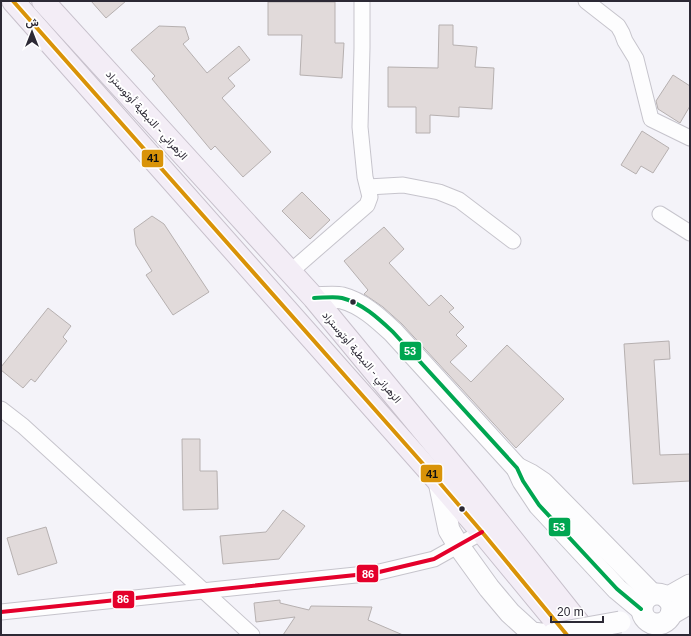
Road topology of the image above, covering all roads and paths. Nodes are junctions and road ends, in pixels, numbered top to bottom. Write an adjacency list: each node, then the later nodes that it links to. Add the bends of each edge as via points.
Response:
1 (13, 1): 13 (highway)
2 (43, 1): 10 (highway, الزهراني - النبطية أوتوستراد)
3 (362, 1): 6 (street, via 360,128)
4 (586, 1): 5 (street, via 618,26 622,33 636,59 651,119)
5 (690, 138)
6 (368, 187): 9 (street, via 403,185 439,192 459,200); 10 (street, via 370,197 367,204)
7 (660, 214): 8 (street)
8 (690, 233)
9 (513, 241)
10 (290, 272): 11 (highway, الزهراني - النبطية أوتوستراد)
11 (314, 298): 20 (main road, via 341,297 378,318 517,468 539,505 617,589); 23 (highway, الزهراني - النبطية أوتوستراد)
12 (1, 409): 17 (street)
13 (439, 482): 14 (highway); 15 (main road, via 449,530)
14 (482, 532): 15 (street); 21 (highway)
15 (458, 545): 17 (street, via 434,559 375,573); 21 (main road, via 489,588 519,622 532,633)
16 (690, 585): 20 (main road)
17 (205, 591): 19 (street); 22 (street)
18 (690, 603): 20 (main road)
19 (1, 612)
20 (659, 613): 21 (main road, bridge)
21 (560, 634)
22 (252, 635)
23 (588, 635)

